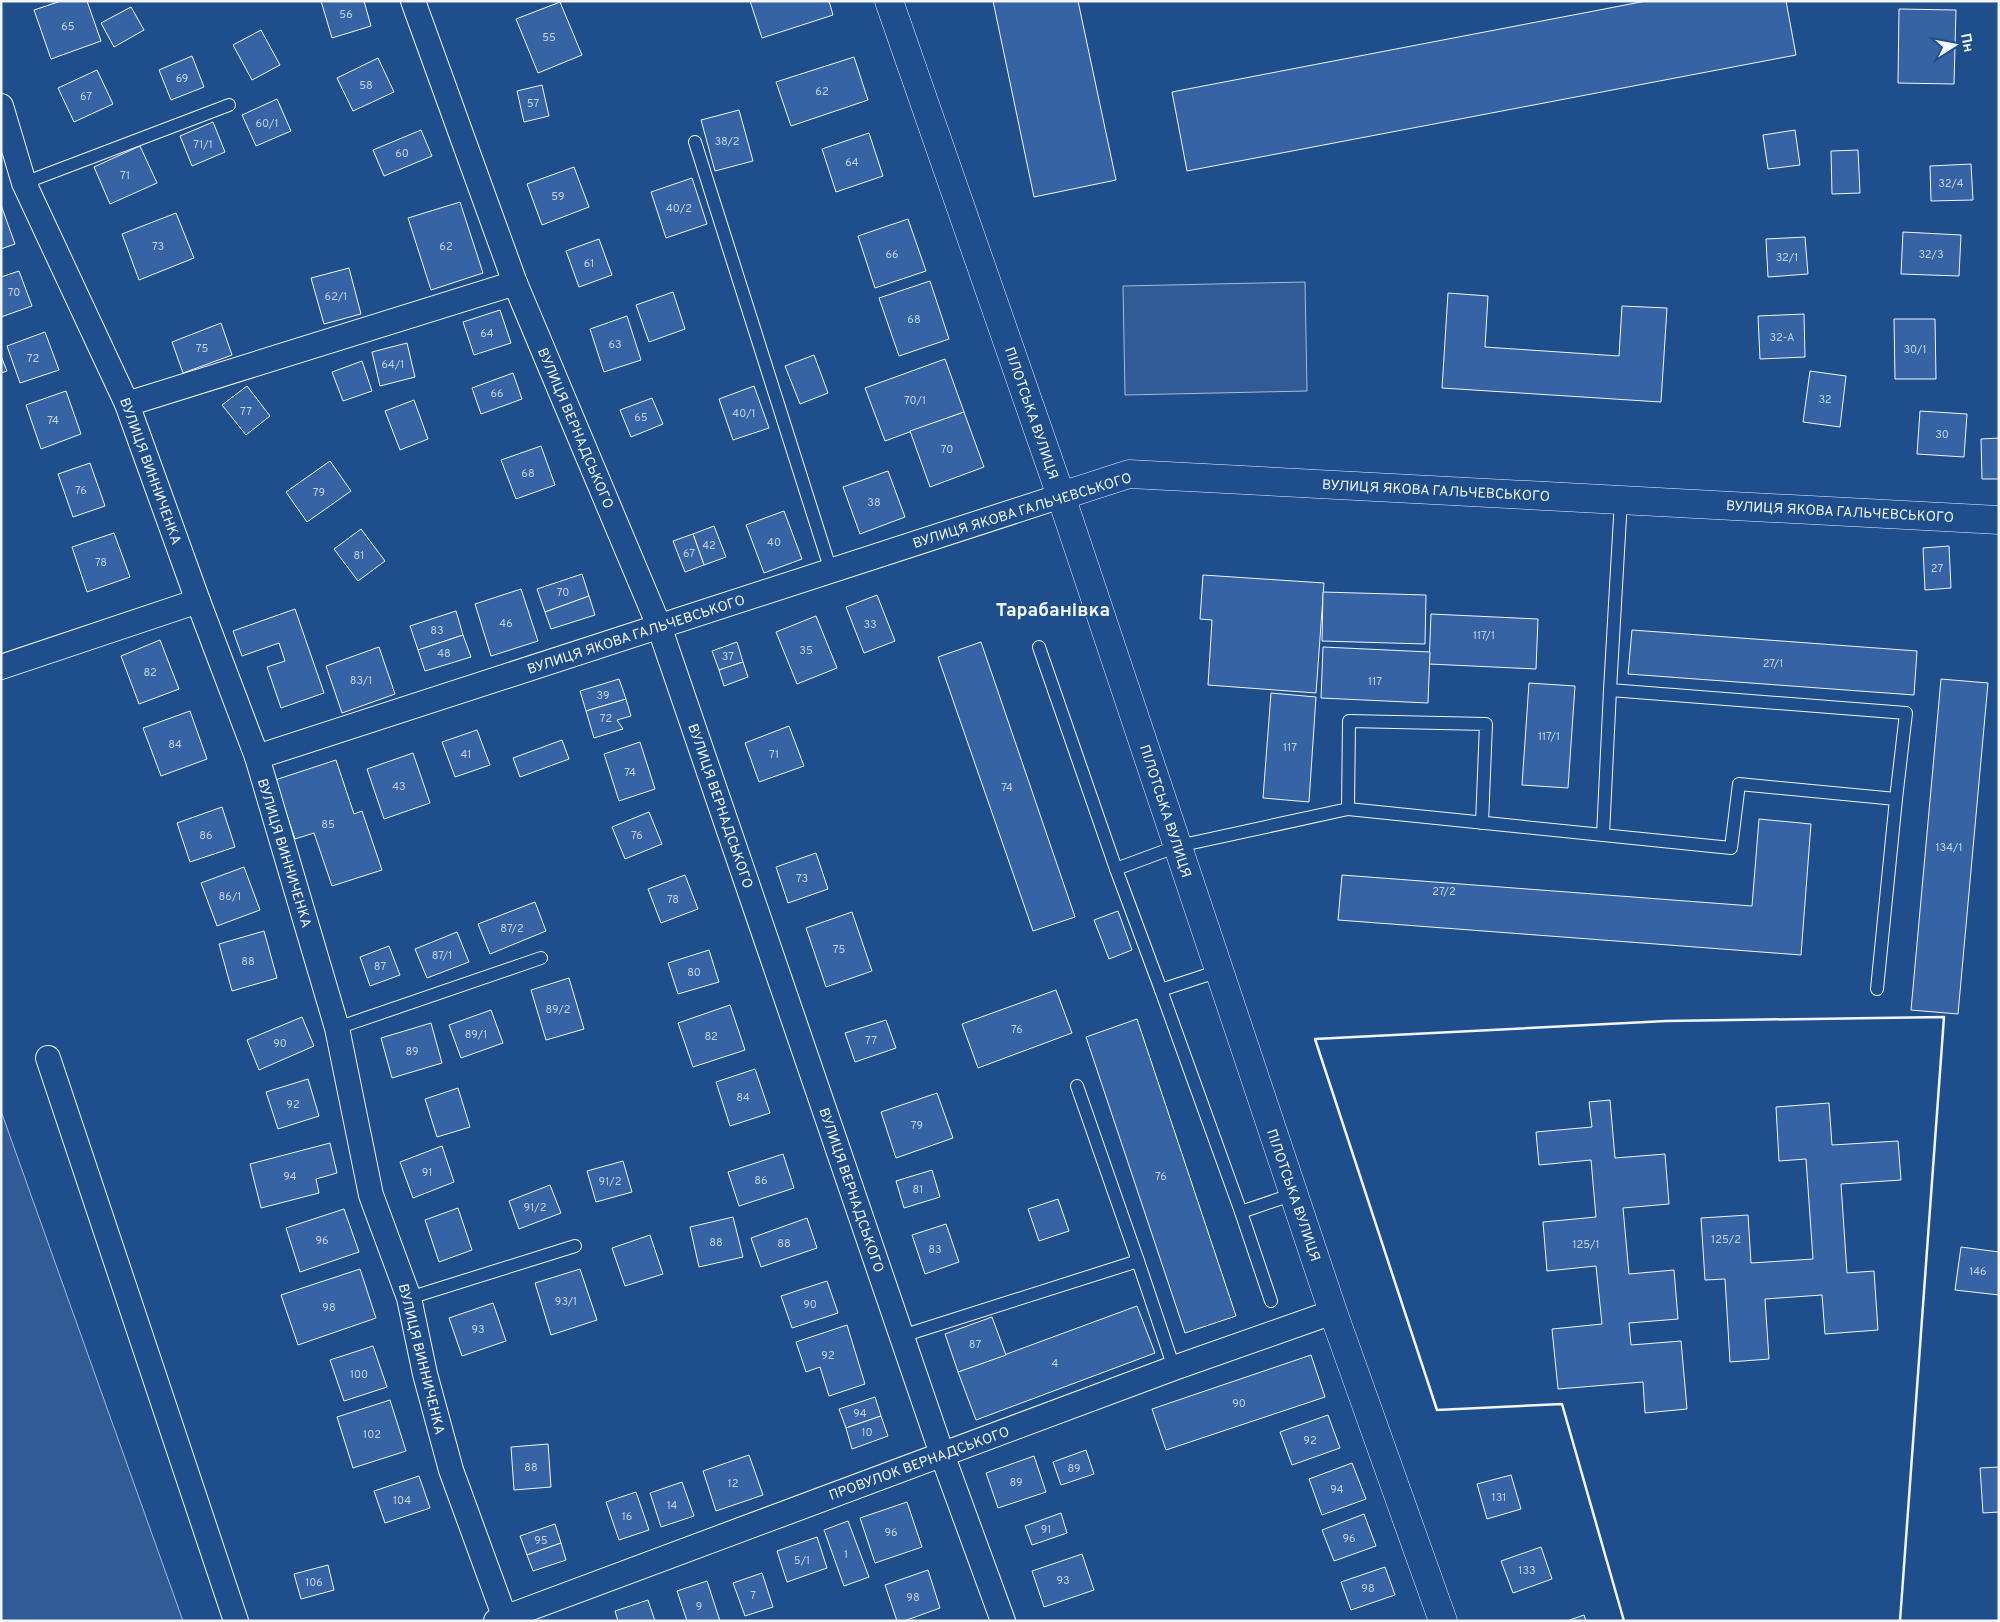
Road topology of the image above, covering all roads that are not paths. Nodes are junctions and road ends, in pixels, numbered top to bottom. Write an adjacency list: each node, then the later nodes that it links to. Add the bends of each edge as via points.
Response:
1 (414, 1): 7 (street, ВУЛИЦЯ ВЕРНАДСЬКОГО)
2 (888, 1): 9 (street, ПІЛОТСЬКА ВУЛИЦЯ)
3 (229, 105): 6 (lane)
4 (1, 108): 6 (street, ВУЛИЦЯ ВИННИЧЕНКА)
5 (695, 142): 12 (lane)
6 (24, 183): 8 (street, ВУЛИЦЯ ВИННИЧЕНКА)
7 (515, 282): 8 (street); 14 (street, ВУЛИЦЯ ВЕРНАДСЬКОГО)
8 (127, 404): 13 (street, ВУЛИЦЯ ВИННИЧЕНКА)
9 (1061, 496): 10 (street, ВУЛИЦЯ ЯКОВА ГАЛЬЧЕВСЬКОГО, via 1129,474); 12 (street, ВУЛИЦЯ ЯКОВА ГАЛЬЧЕВСЬКОГО); 23 (street, ПІЛОТСЬКА ВУЛИЦЯ)
10 (1621, 500): 11 (street, ВУЛИЦЯ ЯКОВА ГАЛЬЧЕВСЬКОГО); 17 (lane)
11 (1999, 520)
12 (831, 571): 14 (street, ВУЛИЦЯ ЯКОВА ГАЛЬЧЕВСЬКОГО)
13 (198, 601): 16 (street); 18 (street, ВУЛИЦЯ ВИННИЧЕНКА)
14 (659, 626): 18 (street, ВУЛИЦЯ ЯКОВА ГАЛЬЧЕВСЬКОГО); 39 (street, ВУЛИЦЯ ВЕРНАДСЬКОГО)
15 (1039, 647): 24 (lane)
16 (1, 667)
17 (1610, 690): 19 (lane, via 1906,713); 22 (lane)
18 (257, 757): 29 (street, ВУЛИЦЯ ВИННИЧЕНКА)
19 (1896, 799): 22 (lane, via 1739,784 1731,848); 28 (lane)
20 (1348, 809): 21 (lane); 21 (lane, via 1349,721 1486,724); 23 (lane)
21 (1482, 823): 22 (lane)
22 (1603, 835)
23 (1178, 846): 24 (lane); 26 (street, ПІЛОТСЬКА ВУЛИЦЯ)
24 (1116, 869): 27 (lane)
25 (541, 958): 29 (lane)
26 (1219, 971): 27 (lane); 32 (street, ПІЛОТСЬКА ВУЛИЦЯ)
27 (1161, 990): 33 (lane)
28 (1877, 990)
29 (337, 1028): 36 (street, ВУЛИЦЯ ВИННИЧЕНКА, via 371,1195)
30 (48, 1058): 43 (street)
31 (1077, 1086): 35 (lane)
32 (1294, 1194): 33 (lane); 38 (street, ПІЛОТСЬКА ВУЛИЦЯ)
33 (1241, 1212): 37 (lane)
34 (575, 1246): 36 (lane)
35 (1138, 1261): 39 (lane); 40 (lane)
36 (409, 1298): 42 (street, ВУЛИЦЯ ВИННИЧЕНКА, via 451,1470)
37 (1271, 1301)
38 (1333, 1312): 40 (street, ПРОВУЛОК ВЕРНАДСЬКОГО); 45 (street, ПІЛОТСЬКА ВУЛИЦЯ)
39 (902, 1336): 41 (street, ВУЛИЦЯ ВЕРНАДСЬКОГО)
40 (1174, 1368): 41 (street, ПРОВУЛОК ВЕРНАДСЬКОГО)
41 (942, 1454): 42 (street, ПРОВУЛОК ВЕРНАДСЬКОГО); 44 (street, ВУЛИЦЯ ВЕРНАДСЬКОГО)
42 (502, 1620)
43 (236, 1621)
44 (1003, 1621)
45 (1443, 1621)

